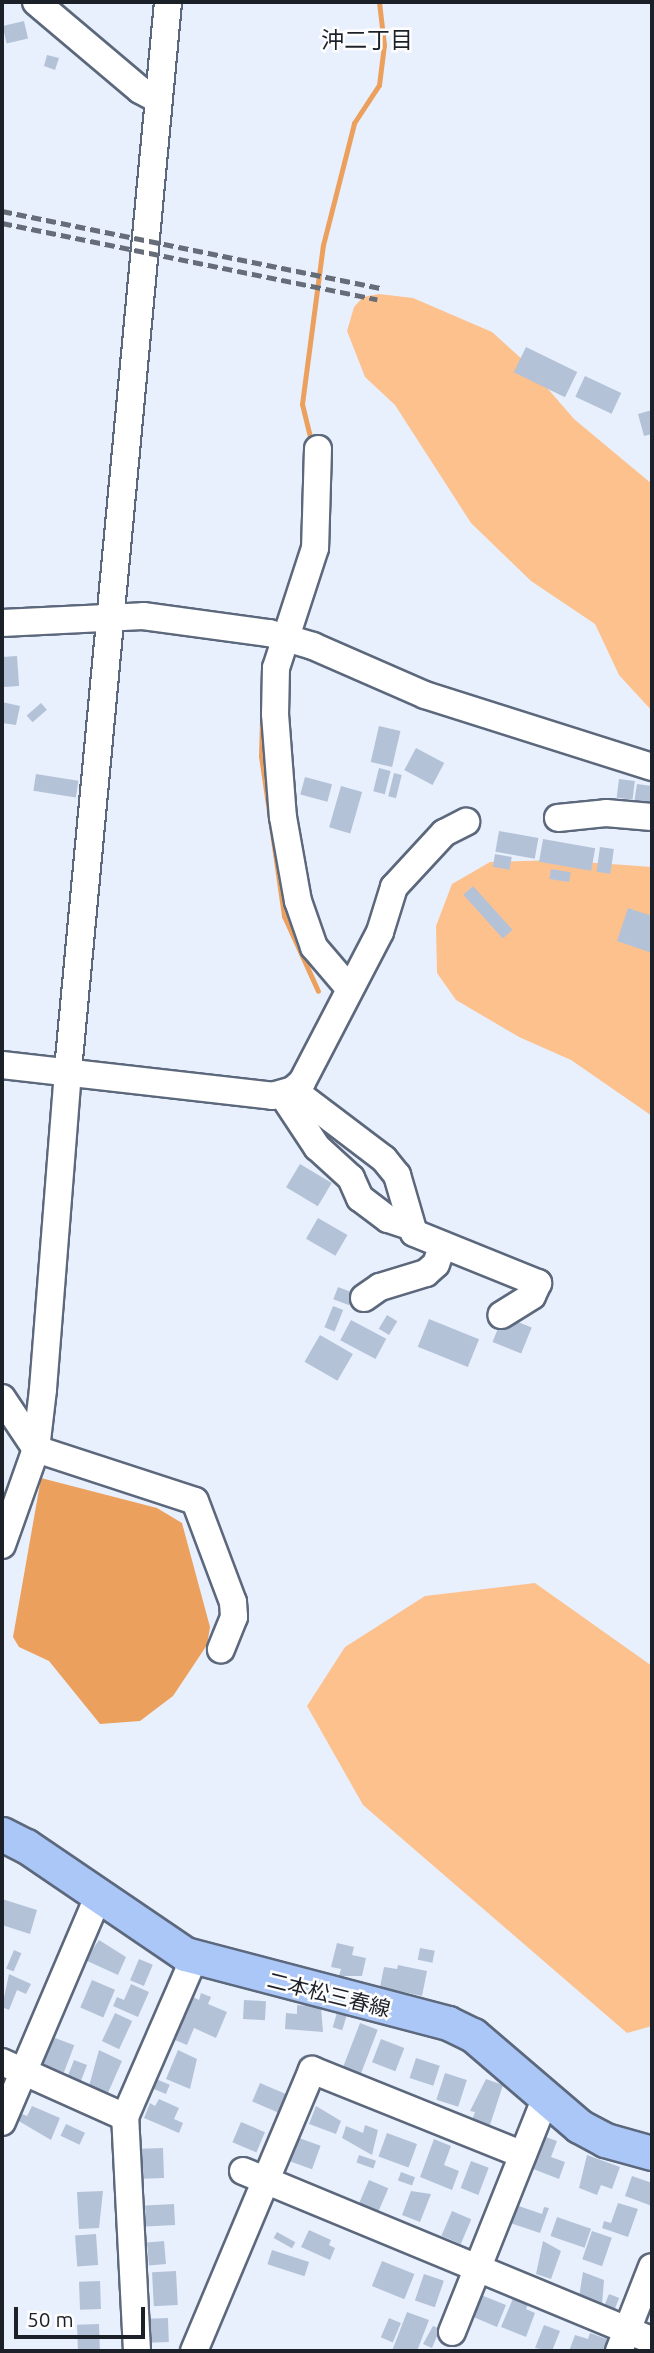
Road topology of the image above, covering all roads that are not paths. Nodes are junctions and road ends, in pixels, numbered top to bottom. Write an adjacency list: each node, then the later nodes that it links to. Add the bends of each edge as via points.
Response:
1 (36, 2): 3 (street, via 140,90)
2 (168, 2): 3 (street)
3 (159, 100): 5 (street)
4 (318, 449): 7 (street, via 315,548)
5 (112, 616): 6 (street); 7 (street, via 249,629); 14 (street)
6 (2, 623)
7 (287, 639): 8 (street, via 425,695); 12 (street, via 276,668 283,817 296,889 314,947)
8 (652, 767)
9 (652, 817): 10 (street, via 606,813)
10 (558, 818)
11 (466, 822): 12 (street, via 444,832 394,887 380,932)
12 (349, 988): 15 (street, via 302,1083)
13 (2, 1065): 14 (street)
14 (68, 1070): 15 (street); 21 (street)
15 (288, 1092): 16 (street, via 317,1147 351,1178 360,1198 388,1219); 16 (street, via 384,1158 397,1175)
16 (410, 1226): 17 (street, via 414,1233)
17 (443, 1245): 18 (street, via 436,1264 426,1273 380,1287); 19 (street, via 538,1283 532,1296)
18 (364, 1298)
19 (502, 1315)
20 (2, 1398): 21 (street)
21 (36, 1449): 22 (street); 23 (street, via 195,1501 233,1602 234,1618)
22 (2, 1545)
23 (221, 1650)
24 (2, 1834): 25 (main road, 二本松三春線)
25 (99, 1895): 26 (main road, 二本松三春線); 27 (street)
26 (194, 1958): 28 (main road, 二本松三春線, via 448,2024 472,2035); 29 (street)
27 (13, 2066): 29 (street); 30 (street)
28 (547, 2095): 31 (main road, 二本松三春線, via 579,2126 605,2140); 32 (street)
29 (125, 2117): 40 (street)
30 (2, 2122)
31 (652, 2153)
32 (523, 2155): 34 (street, via 403,2119 312,2070); 36 (street)
33 (243, 2171): 34 (street)
34 (269, 2182): 36 (street); 41 (street)
35 (652, 2267): 38 (street)
36 (478, 2268): 37 (street); 38 (street)
37 (452, 2332)
38 (624, 2340): 39 (street)
39 (652, 2340)
40 (137, 2351)
41 (194, 2351)

